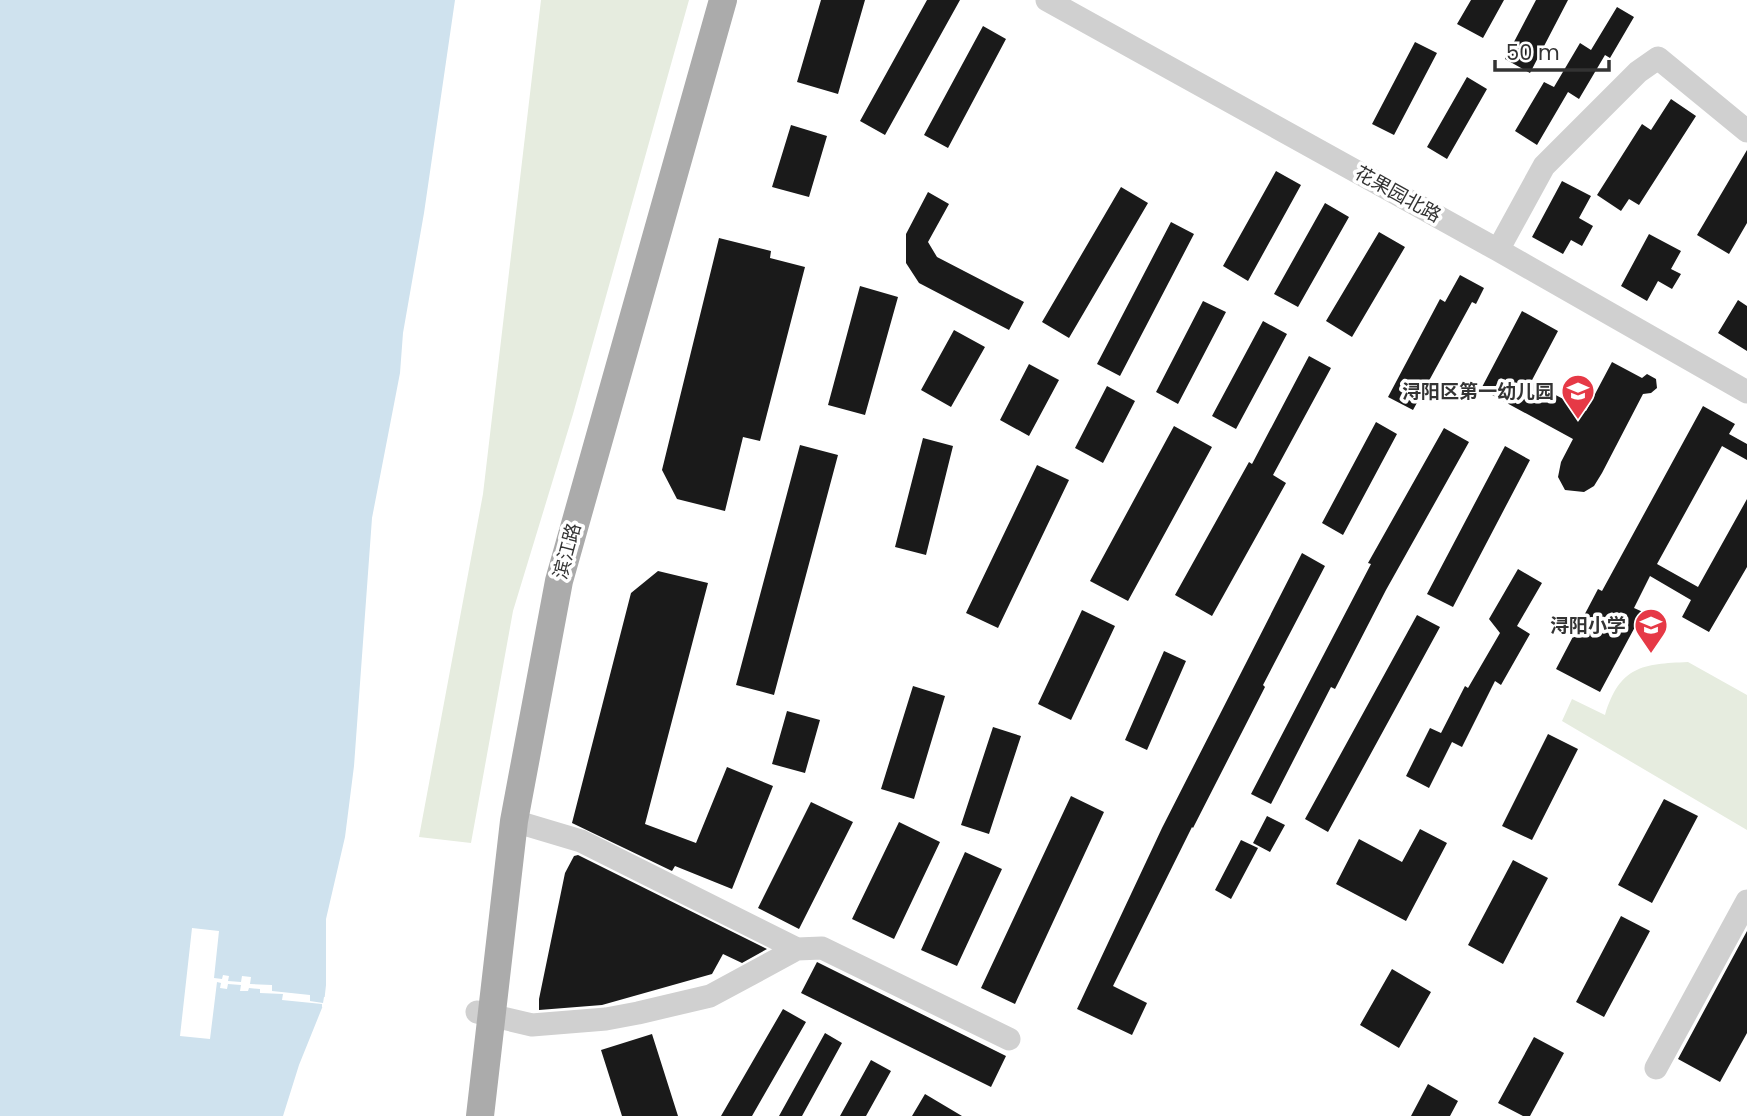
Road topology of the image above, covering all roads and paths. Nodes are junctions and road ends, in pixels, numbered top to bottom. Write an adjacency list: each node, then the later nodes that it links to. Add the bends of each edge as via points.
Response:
1 (708, 0): 10 (main road, 滨江路, via 544,578 499,818)
2 (723, 0): 7 (main road, 滨江路, via 558,581)
3 (1047, 0): 5 (street, 花果园北路)
4 (1747, 131): 5 (street, via 1658,58 1638,72 1544,166)
5 (1499, 250): 6 (street, 花果园北路)
6 (1747, 392)
7 (514, 821): 9 (street, via 581,841); 14 (main road, 滨江路)
8 (1747, 901): 12 (street)
9 (797, 949): 10 (street, via 710,996 638,1013 532,1025); 11 (street, via 822,948)
10 (477, 1012): 13 (main road, 滨江路)
11 (1009, 1039)
12 (1656, 1068)
13 (464, 1116)
14 (480, 1116)

